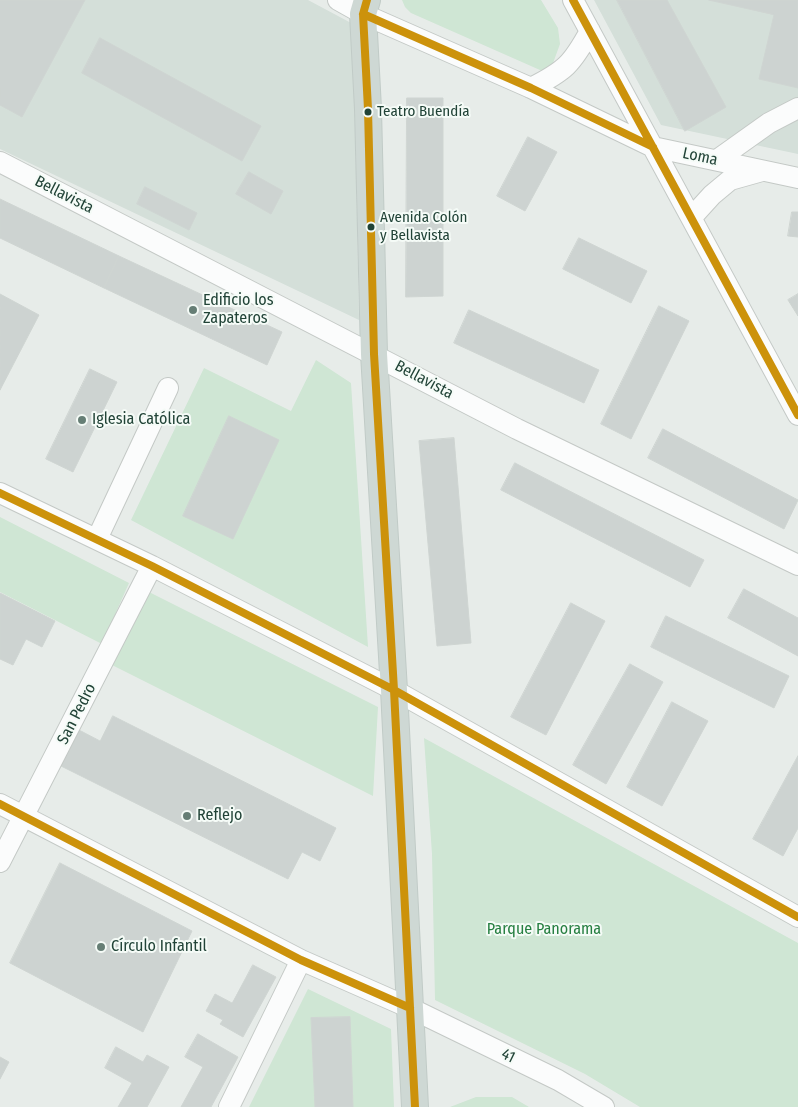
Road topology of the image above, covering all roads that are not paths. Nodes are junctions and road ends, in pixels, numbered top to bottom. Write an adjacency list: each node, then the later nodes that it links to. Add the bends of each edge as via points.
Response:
1 (338, 0): 3 (street, Loma)
2 (573, 0): 4 (street)
3 (365, 7): 5 (street, Loma); 13 (main road)
4 (590, 31): 5 (street, via 572,62 555,76); 7 (street)
5 (531, 88): 7 (street, Loma)
6 (798, 108): 8 (street, via 769,123)
7 (653, 147): 8 (street, Loma); 12 (street)
8 (717, 160): 10 (street, Loma)
9 (0, 162): 13 (street, Bellavista)
10 (764, 171): 11 (street, Loma); 12 (street, Loma, via 730,180)
11 (798, 178)
12 (692, 217): 15 (street)
13 (374, 354): 18 (street, Bellavista, via 517,430); 20 (main road)
14 (168, 388): 17 (street)
15 (798, 415)
16 (0, 493): 17 (street)
17 (97, 539): 19 (street)
18 (798, 565)
19 (152, 566): 20 (street); 22 (street, San Pedro)
20 (394, 690): 24 (street); 26 (main road)
21 (0, 804): 22 (street, 41)
22 (25, 816): 23 (street, San Pedro); 25 (street, 41)
23 (0, 862)
24 (798, 917)
25 (301, 960): 26 (street, 41); 27 (street)
26 (410, 1008): 28 (main road); 29 (street, 41, via 558,1080)
27 (230, 1107)
28 (415, 1107)
29 (604, 1107)

